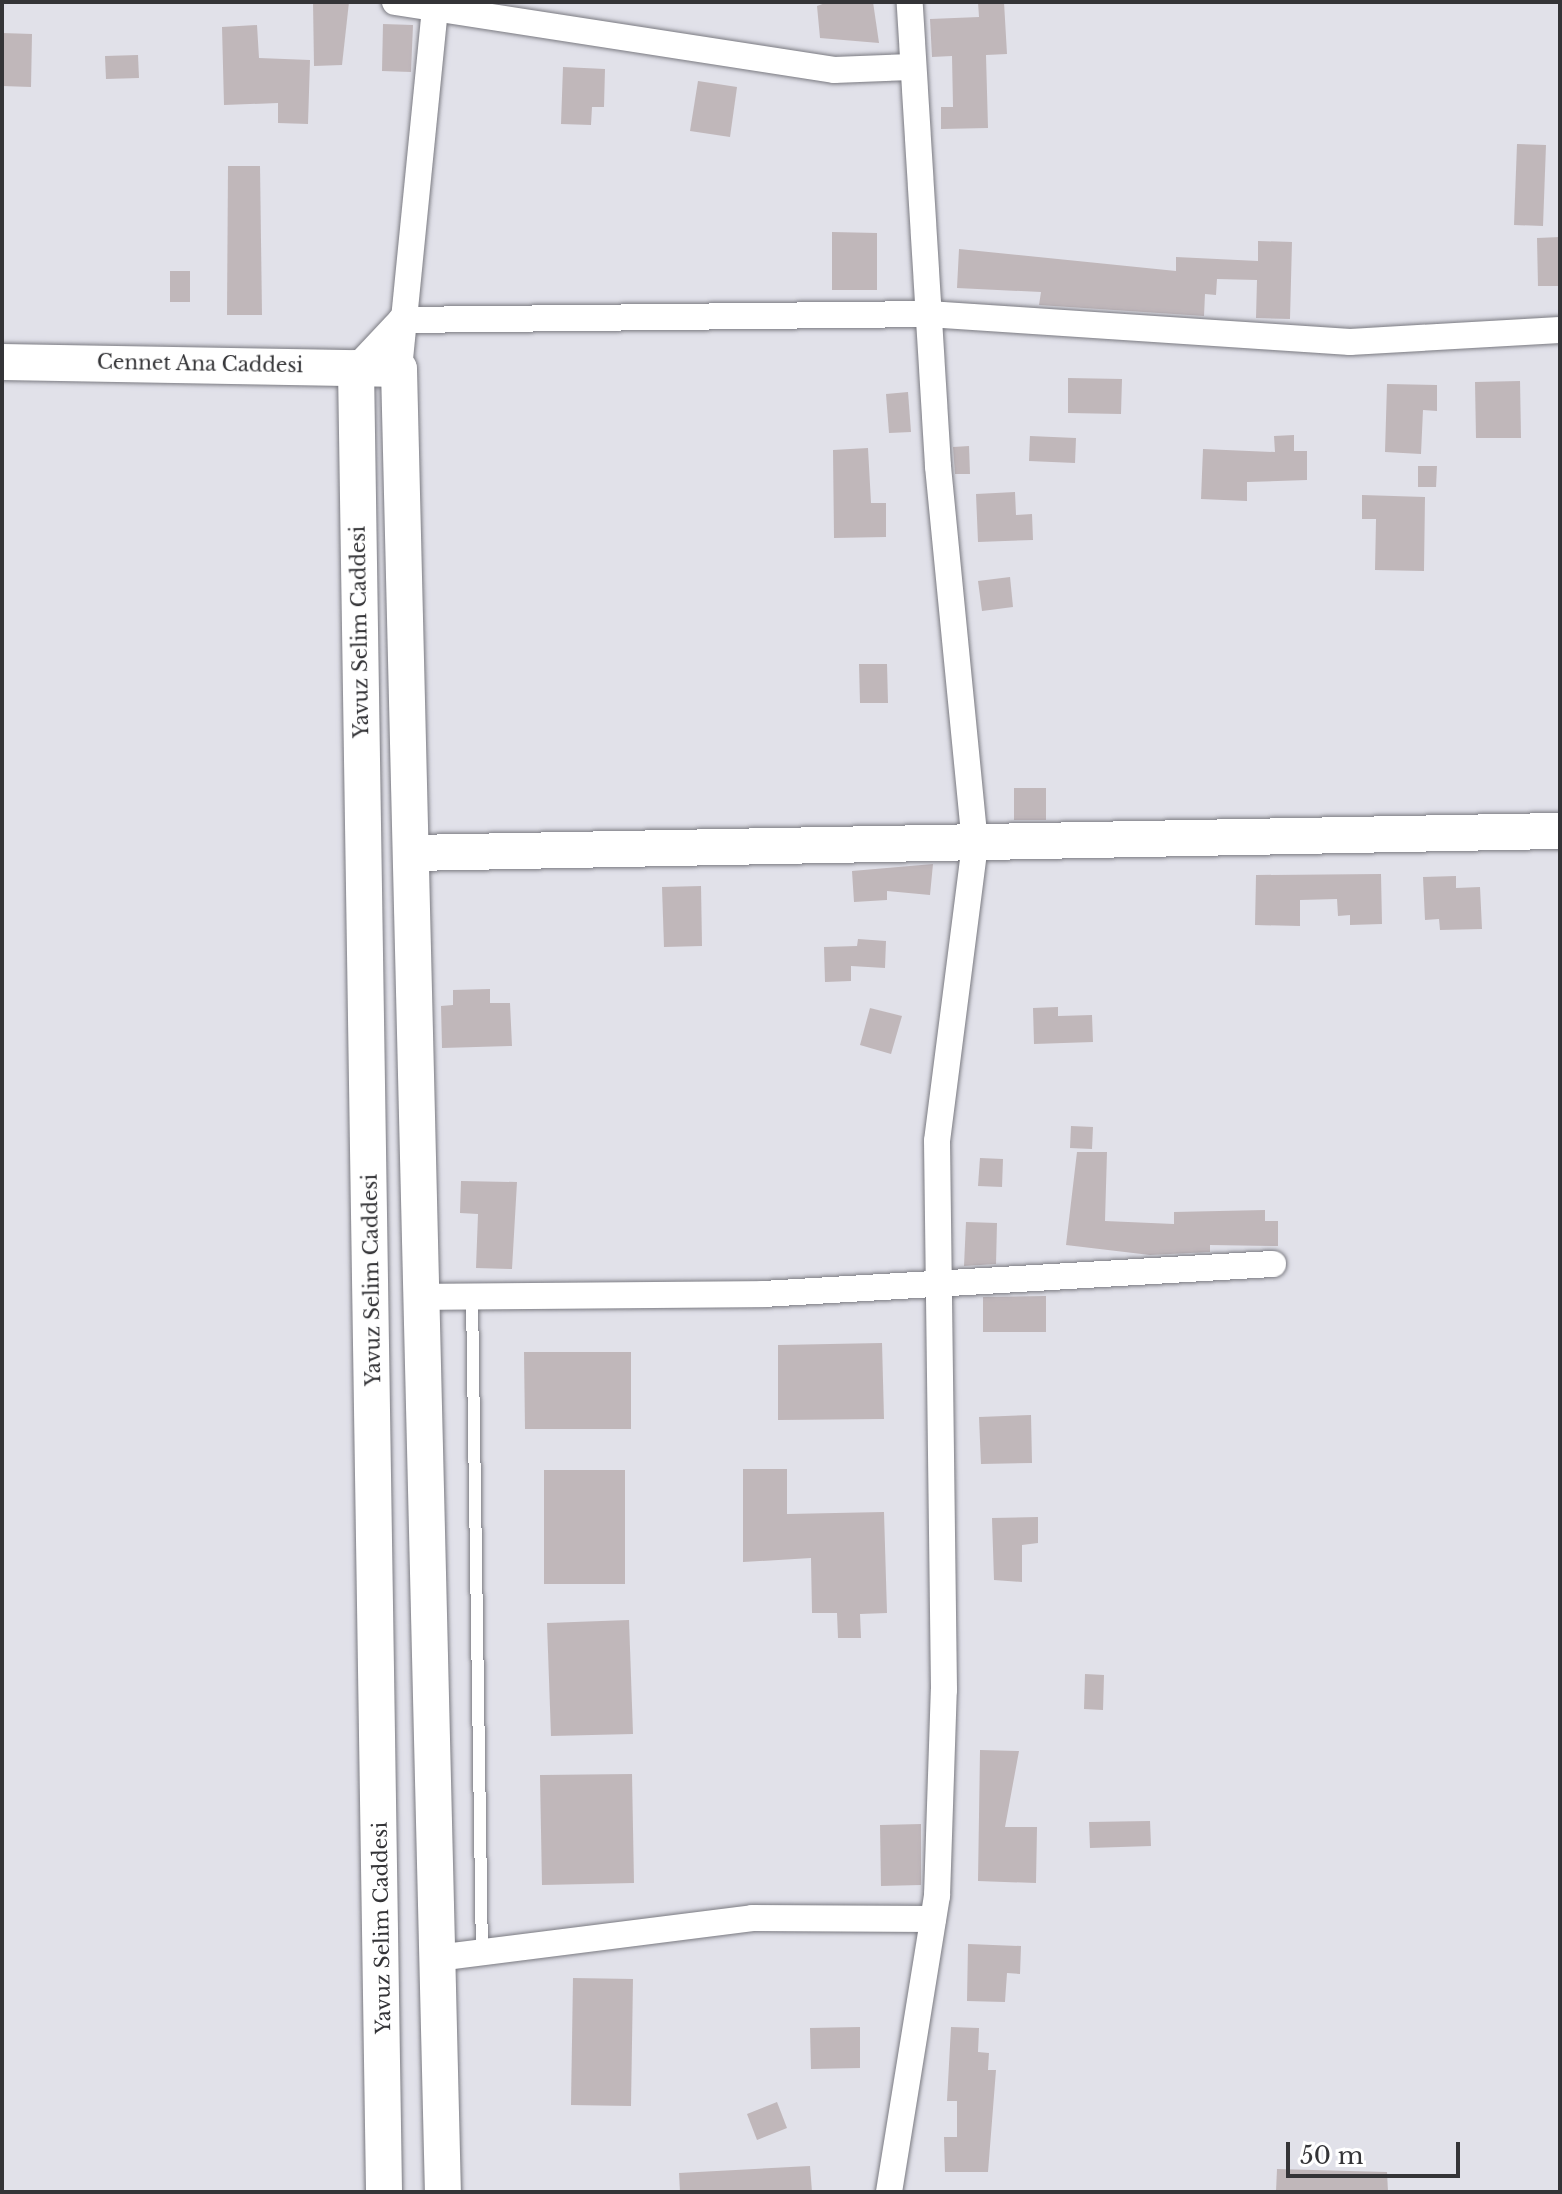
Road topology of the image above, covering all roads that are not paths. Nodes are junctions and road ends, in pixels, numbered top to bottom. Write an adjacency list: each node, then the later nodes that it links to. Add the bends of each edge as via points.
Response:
1 (395, 2): 3 (street)
2 (910, 2): 4 (street)
3 (435, 9): 4 (street, via 834,70); 6 (street)
4 (913, 67): 5 (street)
5 (928, 314): 6 (street); 7 (street, via 1350,342); 12 (street)
6 (401, 320): 9 (street); 10 (street)
7 (1560, 330)
8 (2, 362): 9 (street, Cennet Ana Caddesi)
9 (356, 368): 10 (street, Cennet Ana Caddesi); 21 (street, Yavuz Selim Caddesi)
10 (399, 369): 13 (street)
11 (1560, 831): 12 (street)
12 (975, 844): 13 (street); 15 (street, via 937,1141)
13 (411, 853): 16 (street)
14 (1273, 1264): 15 (street)
15 (938, 1282): 17 (street, via 763,1294); 18 (street, via 944,1690)
16 (422, 1297): 17 (street); 20 (street)
17 (472, 1297): 19 (lane)
18 (933, 1919): 19 (street, via 752,1918); 23 (street)
19 (482, 1952): 20 (street)
20 (437, 1958): 22 (street)
21 (384, 2192)
22 (443, 2192)
23 (889, 2192)

